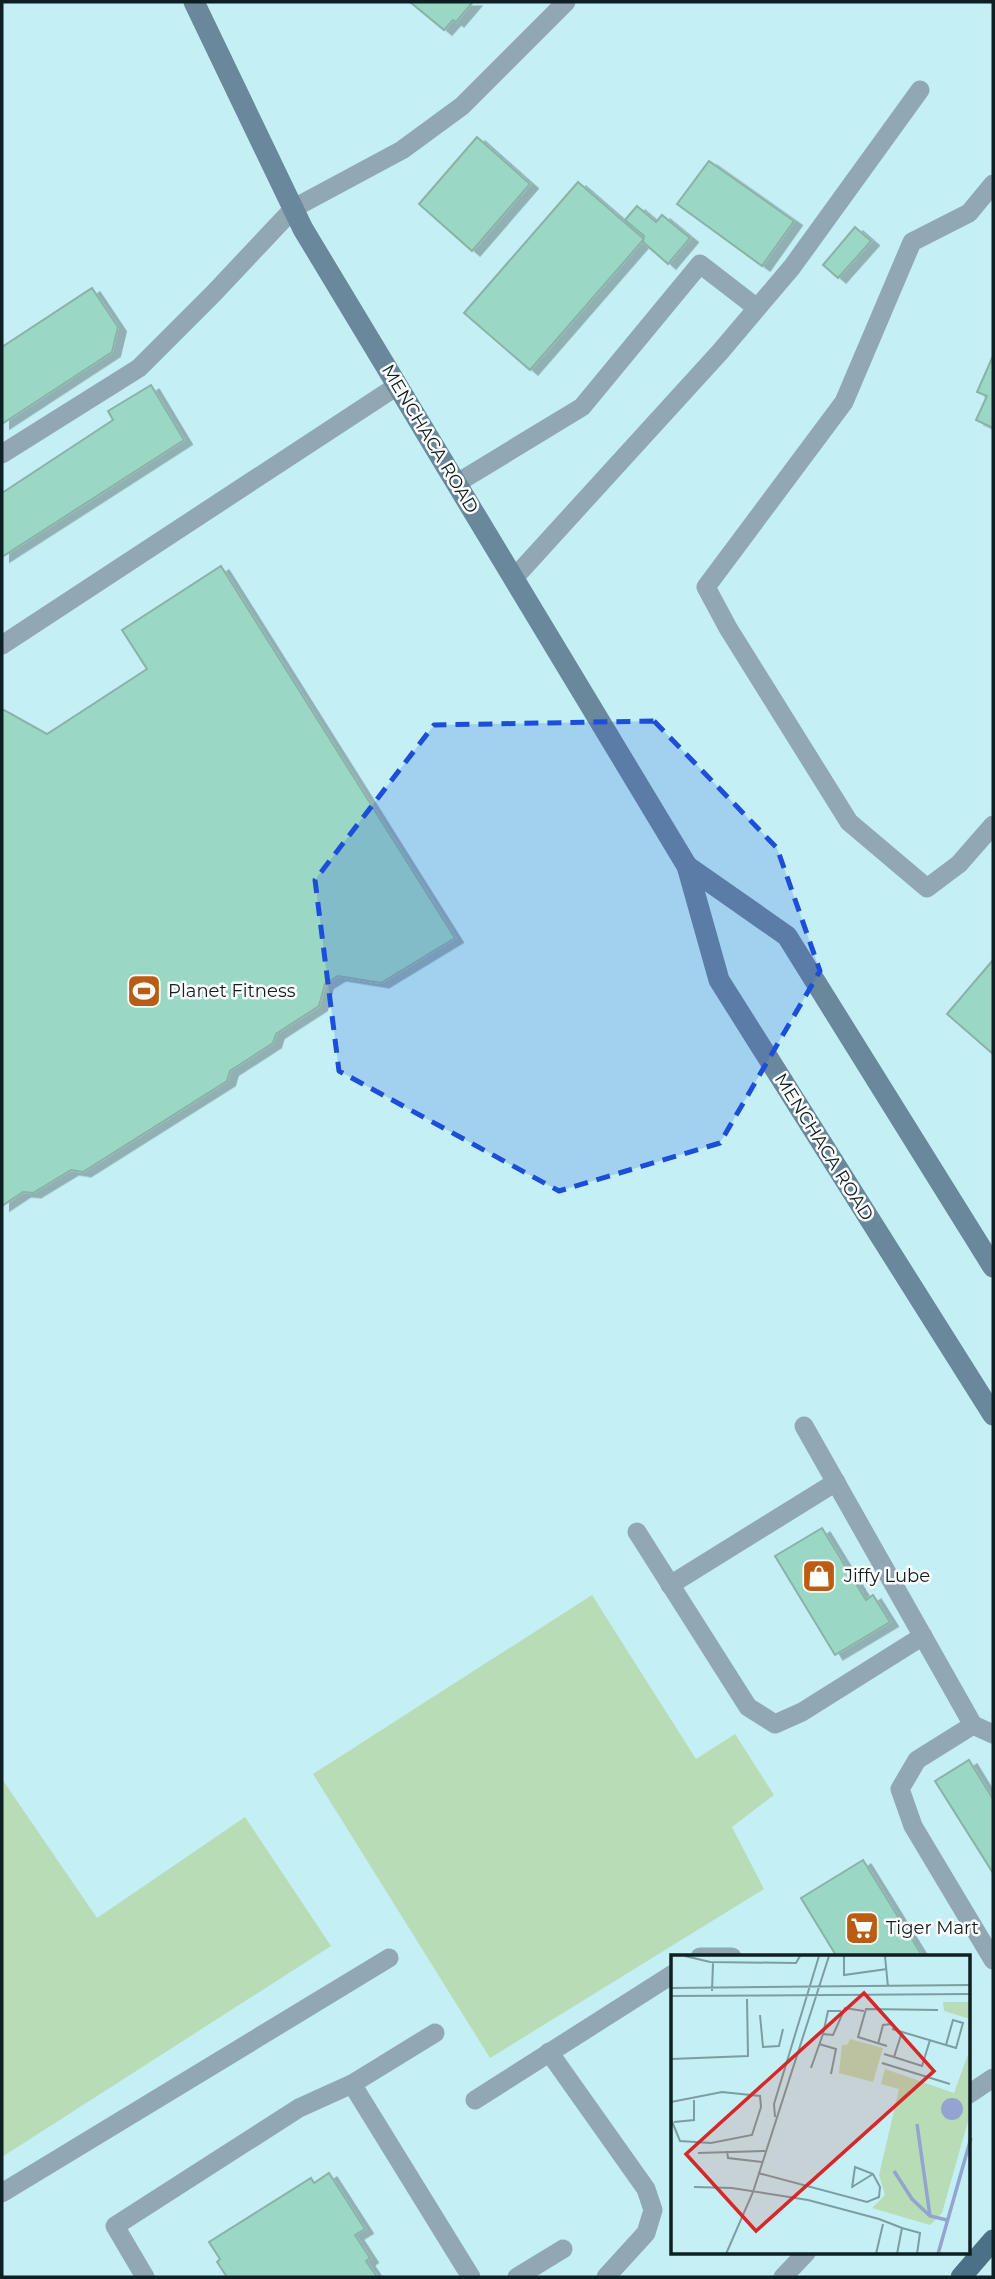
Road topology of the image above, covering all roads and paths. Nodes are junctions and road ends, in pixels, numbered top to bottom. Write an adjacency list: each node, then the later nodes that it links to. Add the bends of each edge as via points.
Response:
1 (194, 2): 5 (main road, MENCHACA ROAD)
2 (566, 2): 5 (lane, via 462,106 402,150)
3 (920, 90): 6 (lane)
4 (993, 184): 12 (lane, via 969,213 912,242 844,402 706,587 849,822 927,888 959,864)
5 (294, 208): 7 (main road, MENCHACA ROAD); 8 (lane, via 139,368)
6 (757, 308): 9 (lane, via 700,264 582,408); 10 (lane)
7 (397, 386): 9 (main road, MENCHACA ROAD); 11 (lane)
8 (2, 454)
9 (457, 484): 10 (main road, MENCHACA ROAD)
10 (514, 578): 13 (main road, MENCHACA ROAD)
11 (2, 645)
12 (993, 825)
13 (687, 866): 14 (main road, MENCHACA ROAD, via 787,936); 15 (main road, MENCHACA ROAD, via 719,980)
14 (993, 1267)
15 (993, 1415)
16 (804, 1426): 17 (lane)
17 (836, 1482): 19 (lane); 20 (lane)
18 (637, 1532): 19 (lane)
19 (670, 1585): 20 (lane, via 747,1707 775,1724)
20 (923, 1636): 21 (lane)
21 (973, 1726): 22 (lane); 24 (lane, via 917,1760 900,1789 913,1826)
22 (993, 1734)
23 (389, 1958): 32 (lane)
24 (993, 1960)
25 (671, 1975): 27 (lane)
26 (435, 2033): 29 (lane)
27 (549, 2052): 31 (lane); 39 (lane, via 646,2189 653,2210 646,2233)
28 (993, 2078): 30 (lane)
29 (352, 2084): 36 (lane, via 299,2108 115,2226); 37 (lane)
30 (970, 2093)
31 (475, 2100)
32 (2, 2193)
33 (993, 2240): 41 (main road)
34 (563, 2249): 38 (lane)
35 (805, 2254): 40 (lane)
36 (145, 2277)
37 (471, 2277)
38 (517, 2277)
39 (606, 2277)
40 (783, 2277)
41 (961, 2277)

